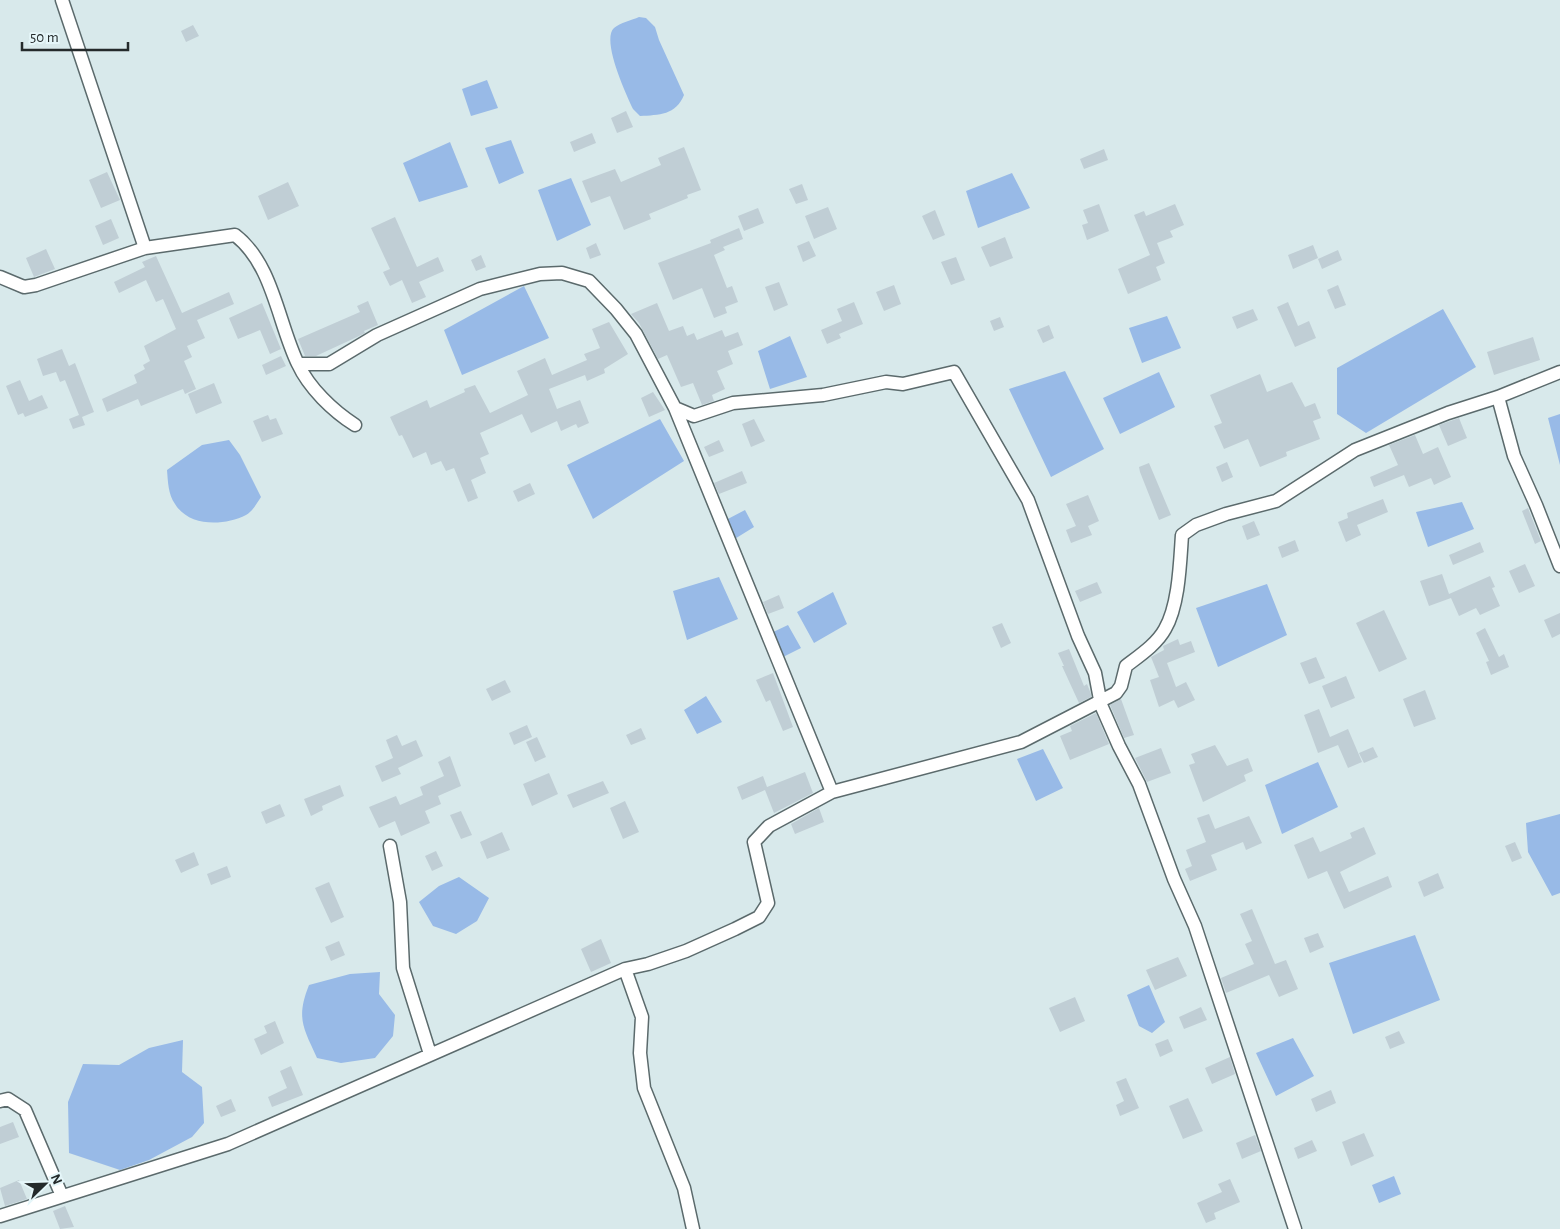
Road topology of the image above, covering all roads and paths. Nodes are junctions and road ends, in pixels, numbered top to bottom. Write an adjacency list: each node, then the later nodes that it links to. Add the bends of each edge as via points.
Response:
1 (62, 0): 2 (street)
2 (145, 248): 3 (street, via 36,285 24,287); 4 (street, via 235,235 247,244 268,285)
3 (0, 277)
4 (298, 364): 7 (street, via 329,364 377,335 480,289 540,274 562,273 589,281 616,309 636,334); 8 (street, via 307,380 341,416)
5 (1560, 372): 6 (street)
6 (1498, 397): 9 (street, via 1514,456); 10 (street, via 1354,450 1276,501 1196,525 1182,535 1174,607 1165,630 1126,666 1121,686)
7 (675, 408): 10 (street, via 694,416 733,403 824,395 886,382 903,384 954,372 1028,500 1095,673); 11 (street)
8 (355, 425)
9 (1560, 566)
10 (1102, 701): 11 (street, via 1022,742); 19 (street, via 1195,926)
11 (832, 792): 13 (street, via 768,826 754,842 768,903 759,917 686,951)
12 (390, 846): 14 (street, via 400,902 403,968)
13 (625, 969): 14 (street); 18 (street, via 642,1017 640,1053 644,1088 684,1188)
14 (430, 1054): 16 (street, via 228,1144)
15 (0, 1102): 16 (street, via 8,1099 25,1110)
16 (62, 1196): 17 (street)
17 (0, 1216)
18 (693, 1229)
19 (1295, 1229)

